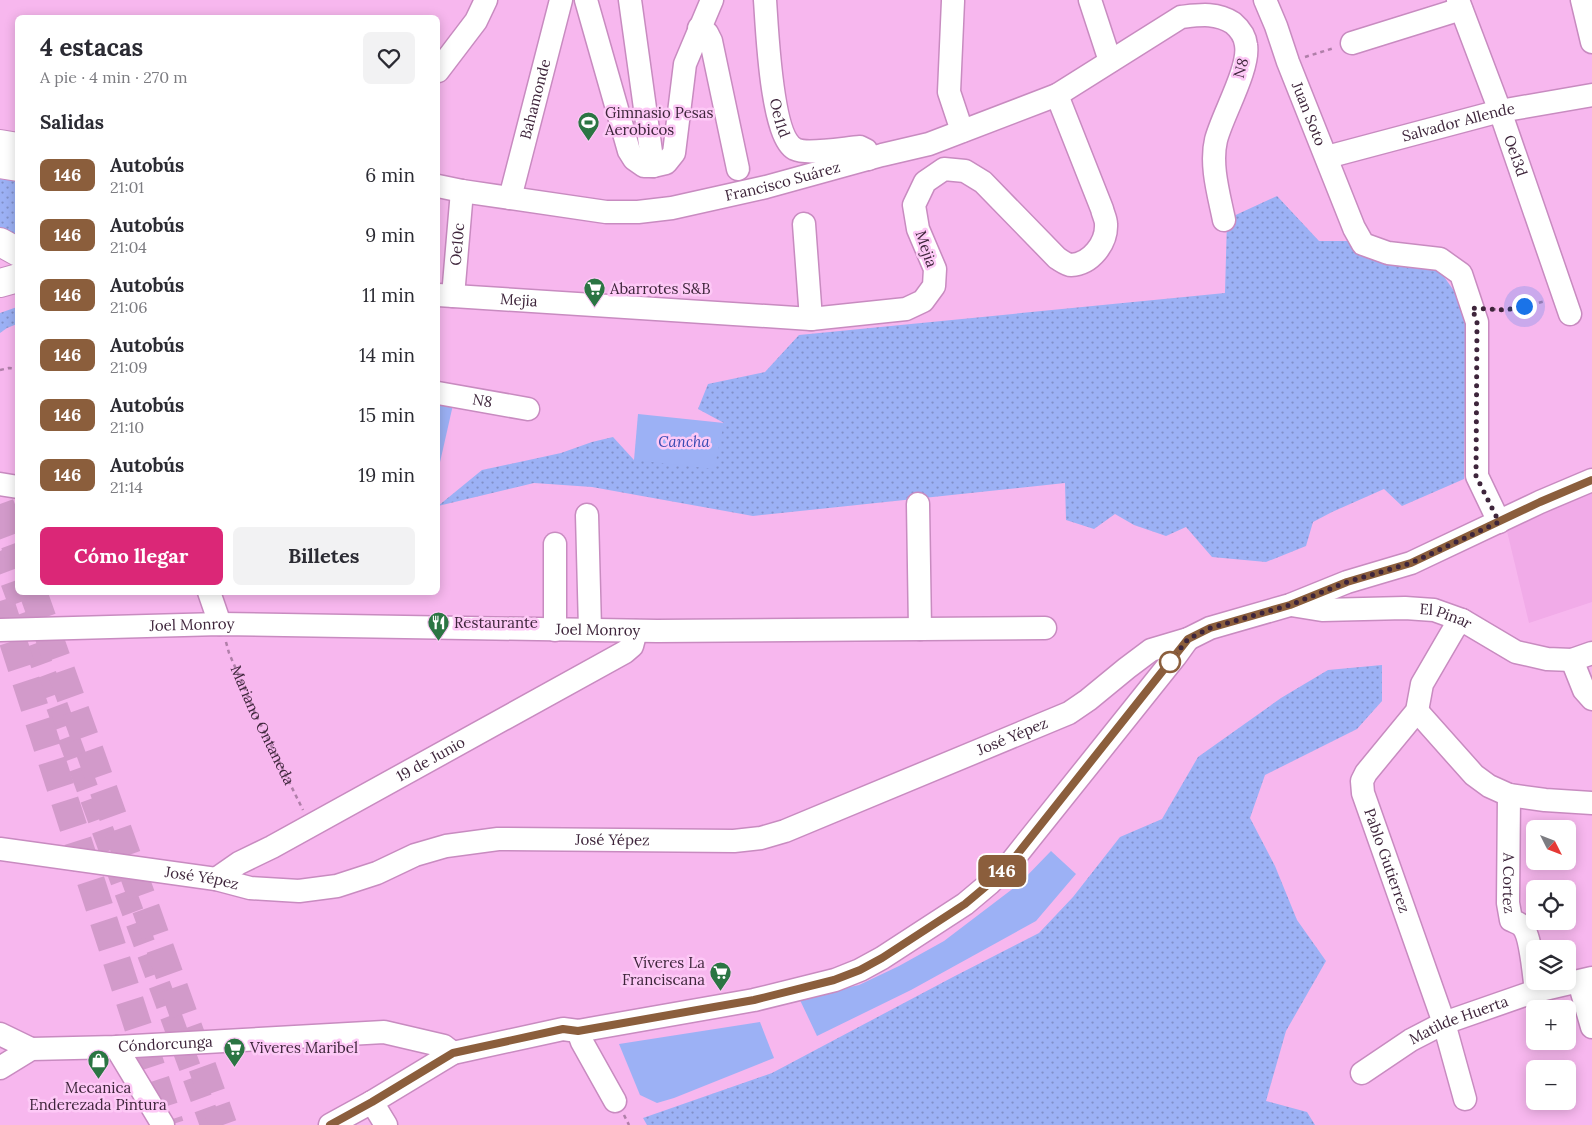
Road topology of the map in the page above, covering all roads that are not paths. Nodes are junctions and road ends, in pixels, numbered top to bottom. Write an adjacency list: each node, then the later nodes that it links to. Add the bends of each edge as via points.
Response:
1 (486, 0): 16 (street, via 476,21)
2 (561, 0): 31 (street, Bahamonde)
3 (586, 0): 27 (street, via 629,151 644,166)
4 (630, 0): 27 (street)
5 (712, 0): 12 (street)
6 (765, 0): 24 (street, Oe11d, via 773,98 786,139 793,148 804,152 860,147 866,150)
7 (1090, 0): 15 (street)
8 (1266, 0): 23 (street, Juan Soto)
9 (1582, 0): 13 (street)
10 (953, 1): 20 (street, via 949,92)
11 (1459, 4): 14 (street); 19 (street, Oe13d)
12 (699, 28): 27 (street, via 685,64 674,153 666,163); 28 (street, via 711,41)
13 (1592, 42)
14 (1352, 43)
15 (1110, 61): 17 (street, Francisco Suárez); 32 (street, N8, via 1181,17 1205,14 1225,18 1241,29 1247,46 1244,63 1216,141 1214,166)
16 (440, 68)
17 (1057, 95): 20 (street, Francisco Suárez); 40 (street, Mejia, via 1106,224 1104,239 1096,252 1084,262 1070,265 1058,258 983,182 965,172 944,169 925,182 914,205 918,229 935,268 934,286 923,301 906,309)
18 (1592, 96): 19 (street, Salvador Allende)
19 (1500, 111): 23 (street, Salvador Allende); 39 (street, Oe13d)
20 (962, 131): 24 (street, Francisco Suárez, via 930,144)
21 (0, 144): 22 (main road)
22 (15, 147)
23 (1327, 158): 48 (street, Juan Soto, via 1362,244 1388,253 1440,259 1461,274 1474,315 1476,476)
24 (868, 159): 31 (street, Francisco Suárez, via 766,187 672,208 638,212 606,212)
25 (0, 164): 26 (main road)
26 (15, 166)
27 (653, 166)
28 (738, 169)
29 (440, 186): 30 (street, Francisco Suárez)
30 (462, 191): 31 (street, Francisco Suárez); 38 (street, Oe10c)
31 (510, 198)
32 (1224, 220)
33 (804, 224): 40 (street)
34 (0, 242): 35 (main road)
35 (15, 250)
36 (15, 279): 37 (main road)
37 (0, 283)
38 (445, 295): 40 (street, Mejia)
39 (1570, 314)
40 (811, 318)
41 (440, 394): 42 (street, N8)
42 (528, 410)
43 (1592, 480): 48 (street, José Yépez)
44 (0, 484): 45 (street)
45 (15, 486)
46 (918, 504): 56 (street)
47 (587, 515): 55 (street)
48 (1499, 522): 51 (street, José Yépez, via 1411,563 1347,582)
49 (554, 544): 58 (street)
50 (210, 595): 54 (street)
51 (1290, 605): 52 (street, El Pinar, via 1322,610 1434,610); 60 (street, José Yépez, via 1210,628)
52 (1462, 620): 61 (street, El Pinar, via 1516,652 1547,659); 63 (street, Pablo Gutierrez, via 1422,684)
53 (1045, 628): 56 (street, Joel Monroy)
54 (222, 629): 57 (street, Joel Monroy); 58 (street, Joel Monroy)
55 (590, 629): 58 (street, Joel Monroy); 59 (street, Joel Monroy)
56 (920, 629): 59 (street, Joel Monroy)
57 (0, 630)
58 (555, 630)
59 (636, 630): 67 (street, 19 de Junio, via 632,646 625,652)
60 (1188, 639): 67 (street, José Yépez, via 1151,650 1069,713 769,836 734,841 498,839 446,846 415,855 358,880 298,891 250,888); 72 (street, via 1012,861 965,904 899,947 860,970 834,980 754,1000)
61 (1582, 657): 62 (street, via 1584,690)
62 (1592, 699)
63 (1416, 711): 64 (street, via 1474,775); 70 (street, Pablo Gutierrez, via 1362,781 1363,792)
64 (1509, 795): 65 (street); 69 (street, A Cortez, via 1508,903 1511,920 1525,930)
65 (1592, 803)
66 (0, 849): 67 (street, José Yépez)
67 (216, 879)
68 (1586, 980): 69 (street, Matilde Huerta); 71 (street)
69 (1536, 991): 70 (street, Matilde Huerta)
70 (1444, 1023): 78 (street, Matilde Huerta, via 1411,1040); 79 (street)
71 (1592, 1027)
72 (578, 1031): 76 (street, via 563,1029); 80 (street)
73 (0, 1034): 75 (street)
74 (116, 1047): 75 (street, Cóndorcunga); 76 (street, Cóndorcunga, via 384,1032 444,1046); 82 (street)
75 (30, 1049): 77 (street)
76 (453, 1053): 81 (street)
77 (0, 1068)
78 (1362, 1073)
79 (1465, 1099)
80 (616, 1101)
81 (372, 1102): 83 (street); 84 (street)
82 (164, 1125)
83 (330, 1125)
84 (386, 1125)

